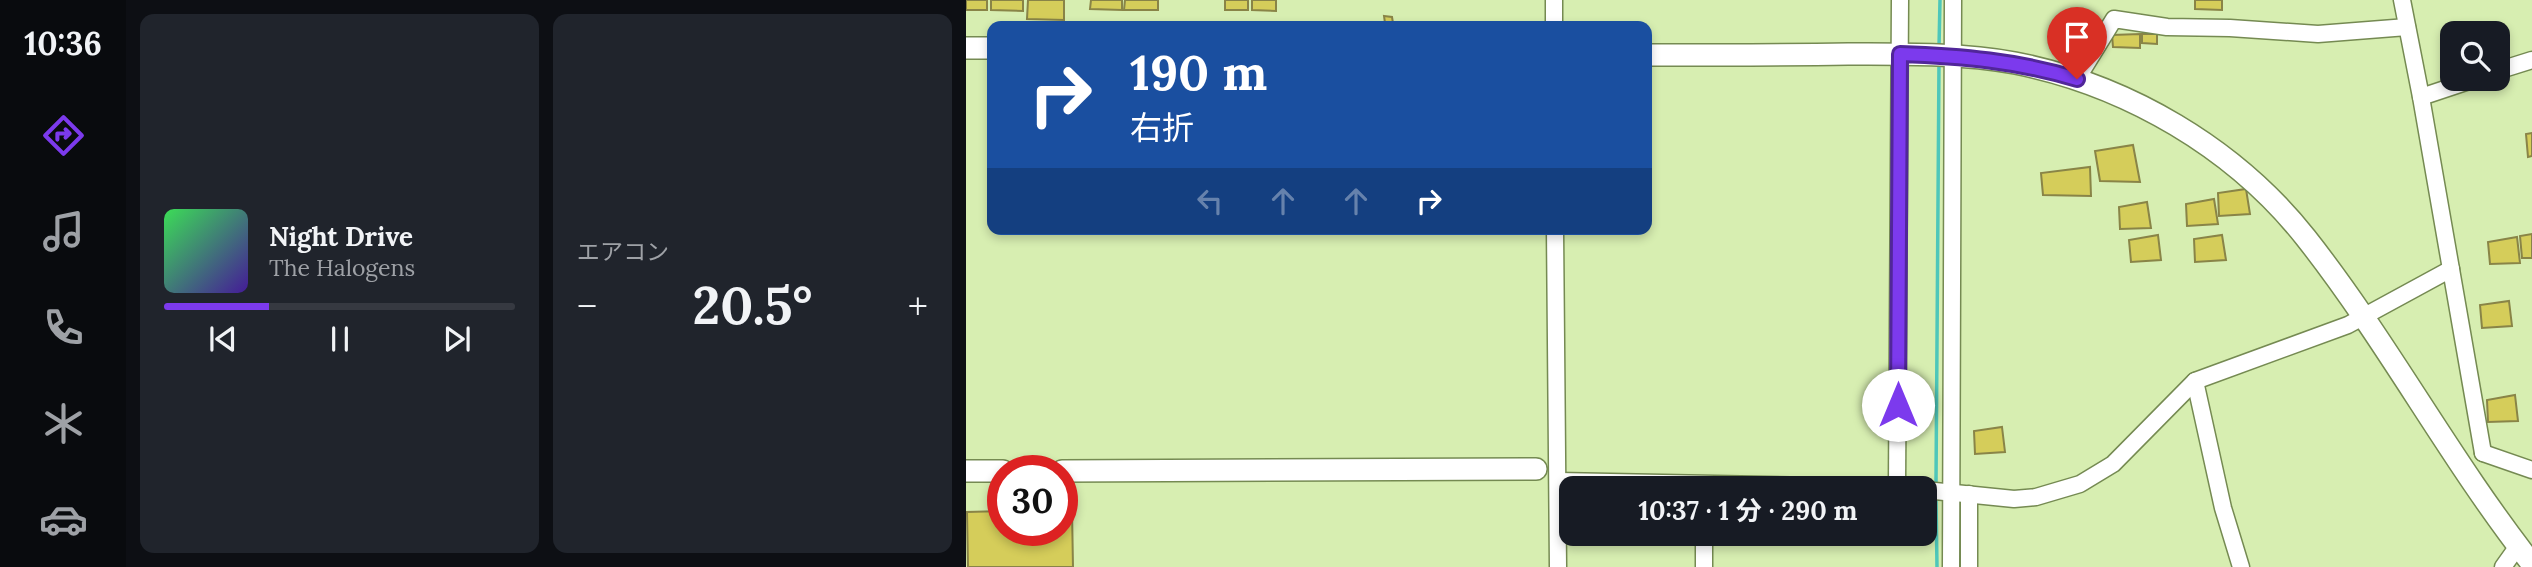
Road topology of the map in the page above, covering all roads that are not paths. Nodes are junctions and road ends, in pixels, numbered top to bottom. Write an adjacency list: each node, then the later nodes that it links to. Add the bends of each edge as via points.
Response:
1 (1554, 0): 5 (street)
2 (1900, 0): 9 (street)
3 (1953, 0): 11 (street)
4 (2402, 0): 6 (street)
5 (1554, 21)
6 (2407, 27): 14 (street, via 2318,34 2167,27 2114,19); 16 (street)
7 (966, 48): 8 (street)
8 (987, 48)
9 (1900, 54): 10 (street); 11 (street); 28 (street)
10 (1652, 55)
11 (1950, 56): 14 (street, via 2012,62); 31 (street)
12 (2532, 60): 13 (street)
13 (2510, 67)
14 (2077, 79): 19 (street, via 2147,109 2205,144 2257,184 2305,237)
15 (2440, 91): 16 (street)
16 (2421, 97): 18 (street)
17 (1555, 235): 29 (street)
18 (2451, 269): 19 (street); 21 (street)
19 (2363, 317): 20 (street); 23 (street)
20 (2195, 381): 32 (street, via 2113,464 2080,484 2014,499); 40 (street)
21 (2483, 453): 23 (street); 24 (street)
22 (1536, 469): 27 (street)
23 (2463, 469): 34 (street)
24 (2532, 470)
25 (966, 471): 26 (street)
26 (987, 471)
27 (1078, 471)
28 (1905, 476)
29 (1558, 481): 36 (street)
30 (1937, 490): 31 (street)
31 (1951, 492): 32 (street); 38 (street)
32 (1969, 494): 39 (street)
33 (1704, 546): 37 (street)
34 (2518, 546): 35 (street); 41 (street)
35 (2532, 564)
36 (1558, 567)
37 (1704, 567)
38 (1951, 567)
39 (1969, 567)
40 (2241, 567)
41 (2503, 567)

